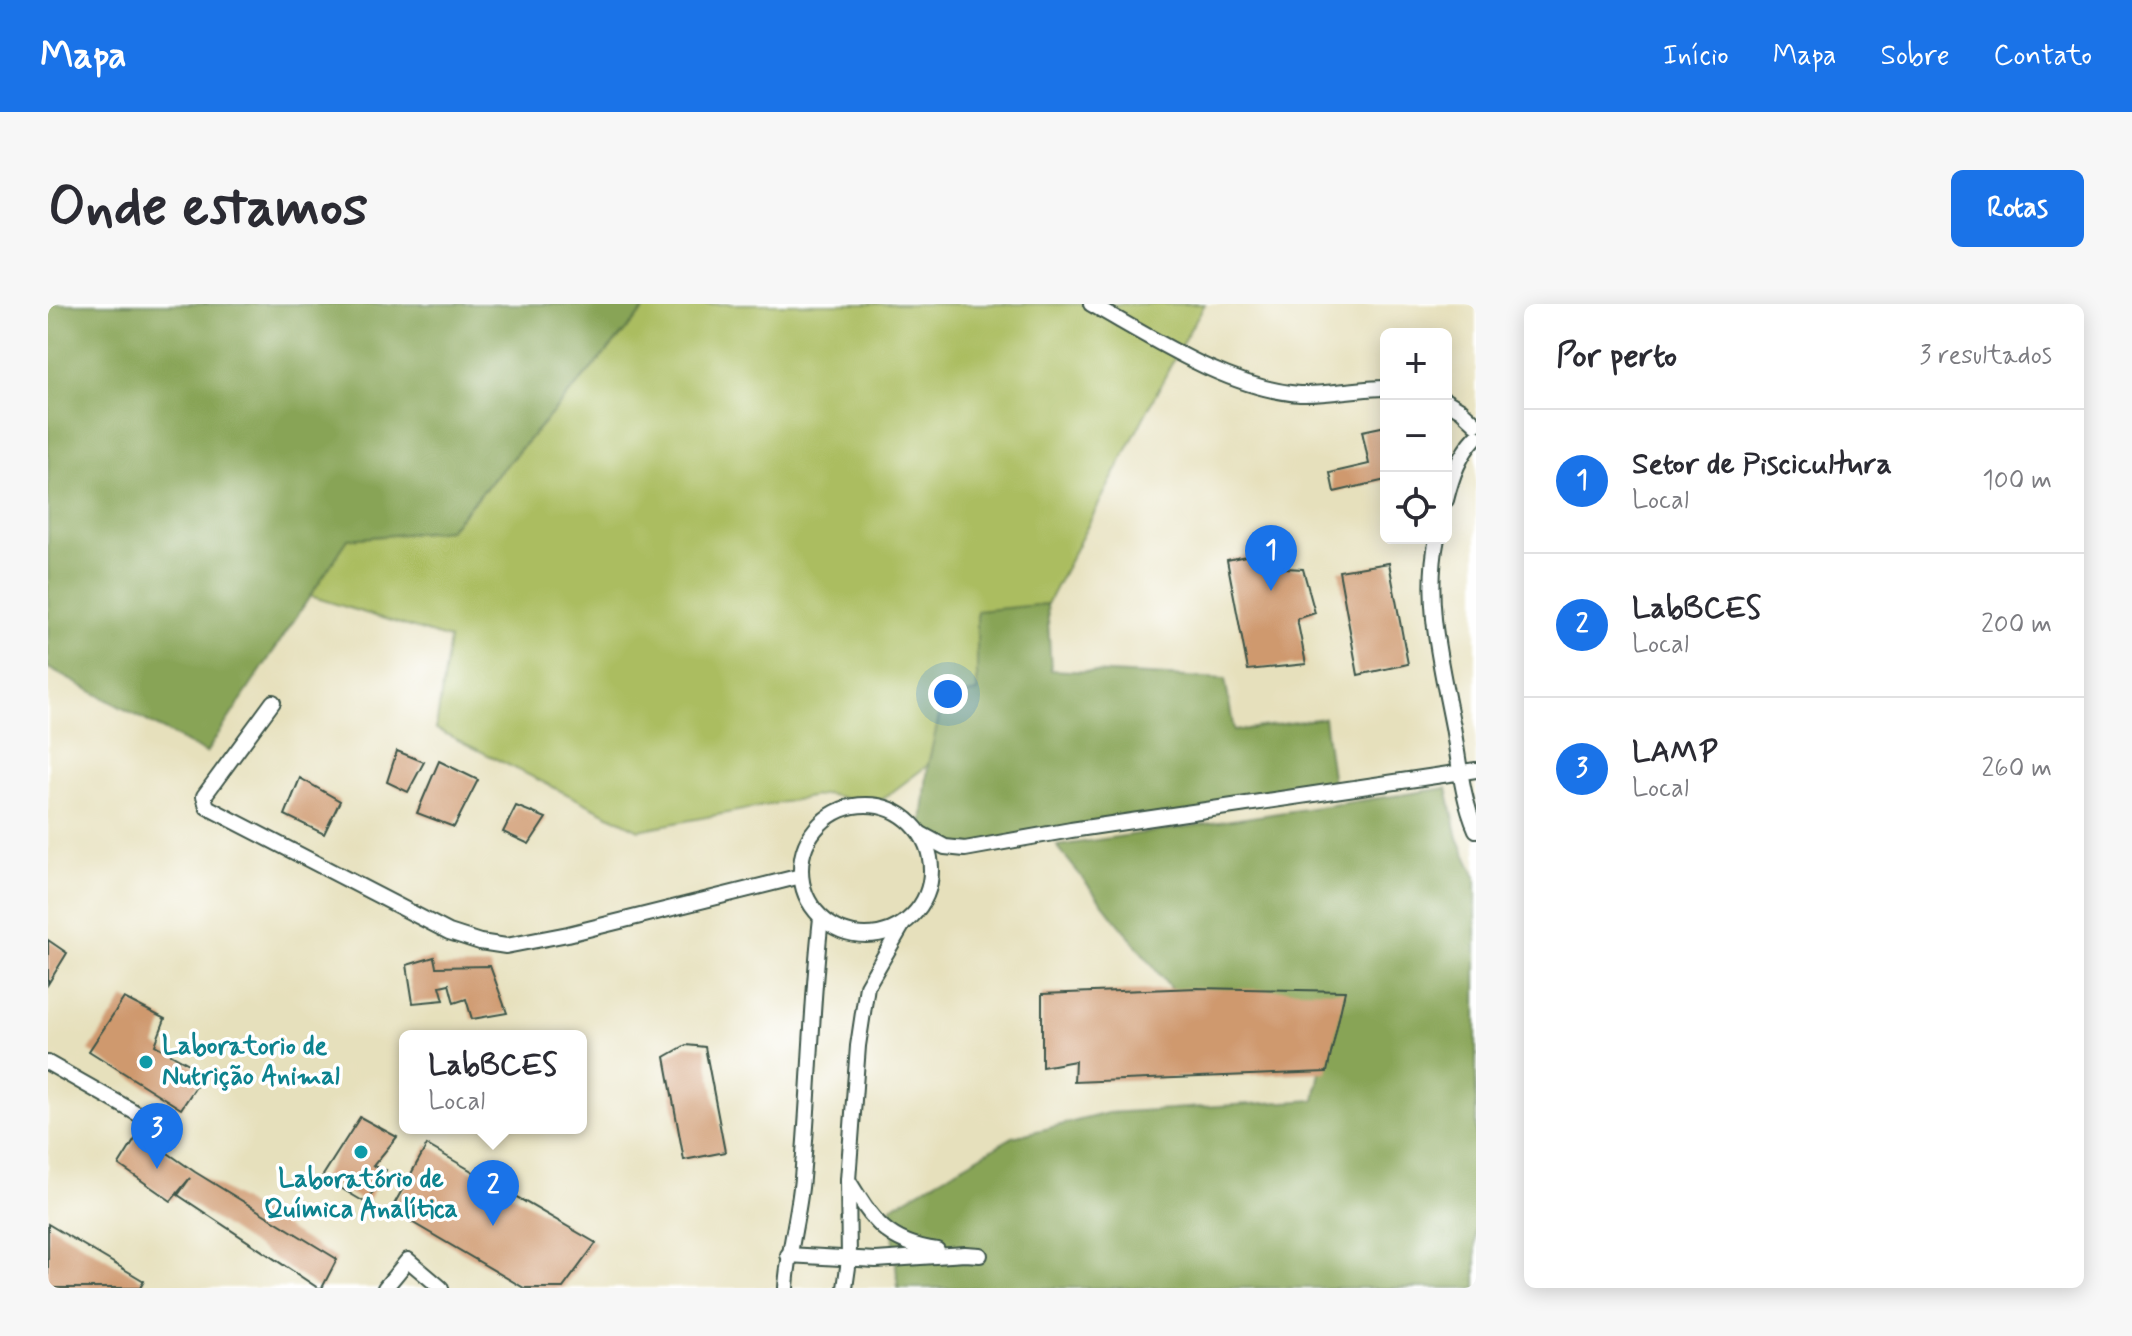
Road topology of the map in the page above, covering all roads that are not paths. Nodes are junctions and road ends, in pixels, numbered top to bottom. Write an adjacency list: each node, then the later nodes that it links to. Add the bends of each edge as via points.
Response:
1 (1091, 304): 2 (lane, via 1200,362 1270,389 1315,394)
2 (1380, 388)
3 (1452, 405): 4 (lane)
4 (1476, 424)
5 (1476, 437): 6 (lane)
6 (1452, 479)
7 (1436, 544): 9 (lane, via 1431,609)
8 (273, 702): 12 (lane, via 204,796 207,807 449,932 506,946)
9 (1468, 771): 10 (lane); 11 (lane, via 965,849 945,847)
10 (1476, 830)
11 (921, 834): 12 (lane, via 889,809 848,807 814,830 802,855); 14 (lane, via 931,859 930,886 918,910)
12 (801, 876): 13 (lane, via 805,895)
13 (821, 918): 14 (lane, via 858,935 885,933); 18 (lane, via 802,1177)
14 (903, 924): 17 (lane, via 867,986)
15 (48, 1063): 16 (lane)
16 (138, 1114)
17 (848, 1180): 19 (lane); 19 (lane, via 881,1227 898,1240 973,1254)
18 (788, 1255): 19 (lane); 22 (lane)
19 (849, 1260): 23 (lane)
20 (385, 1288): 21 (lane, via 408,1260)
21 (441, 1288)
22 (786, 1288)
23 (845, 1288)

